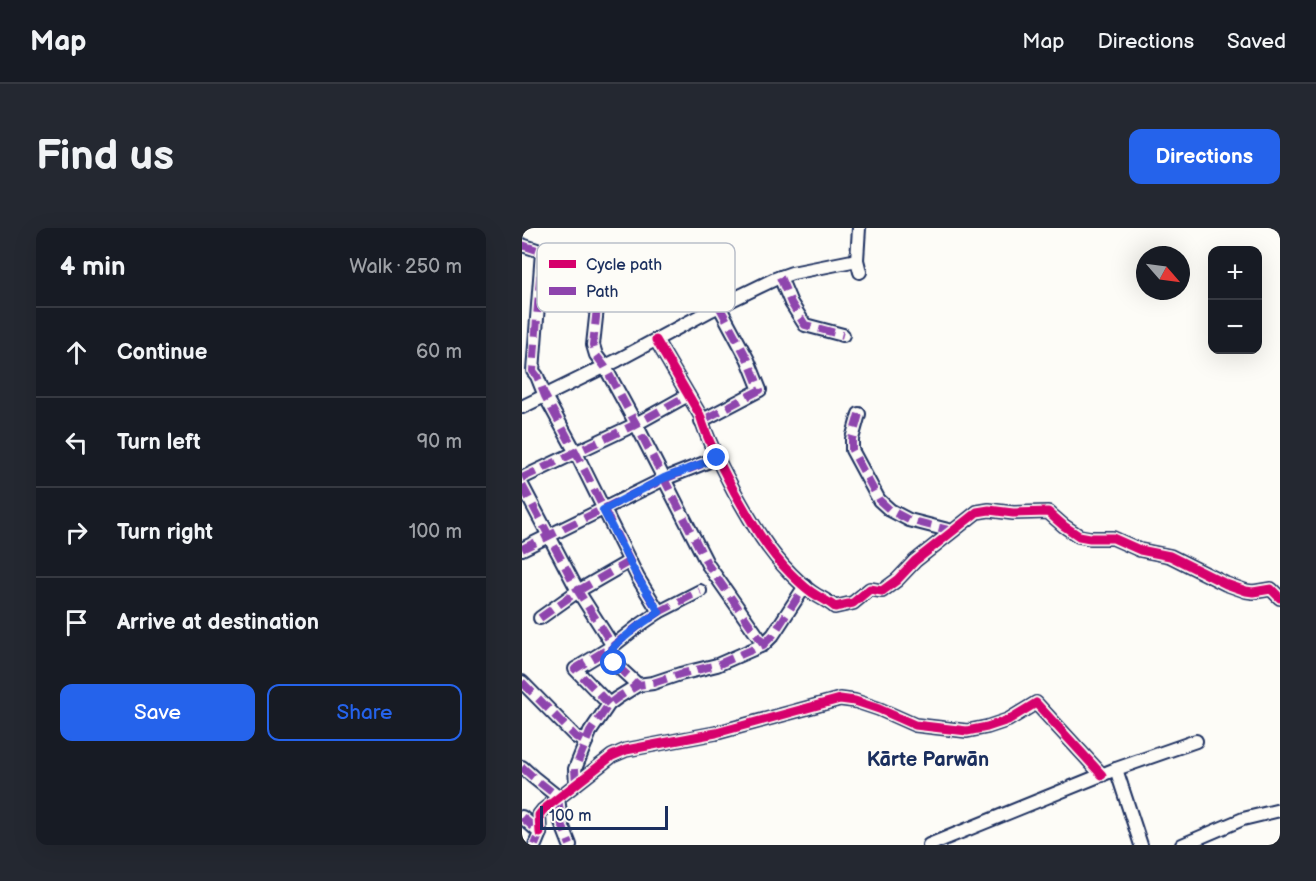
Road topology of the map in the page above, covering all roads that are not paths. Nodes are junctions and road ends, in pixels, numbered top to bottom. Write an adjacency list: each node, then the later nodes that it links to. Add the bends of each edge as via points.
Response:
1 (859, 228): 4 (street, via 859,266)
2 (522, 245): 3 (street)
3 (537, 250)
4 (780, 277): 6 (street); 10 (street, via 806,326)
5 (537, 295): 13 (street)
6 (735, 298)
7 (597, 312): 12 (street, via 593,345)
8 (708, 312): 11 (street)
9 (722, 312): 18 (street, via 760,390)
10 (843, 335)
11 (656, 340): 12 (street); 14 (street)
12 (605, 367): 15 (street); 19 (street)
13 (528, 372): 15 (street, via 537,376)
14 (688, 395): 18 (street); 19 (street)
15 (545, 396): 16 (street); 20 (street)
16 (522, 407)
17 (859, 414): 26 (street, via 852,450 879,500 909,520)
18 (701, 421): 21 (street)
19 (636, 424): 20 (street); 23 (street)
20 (576, 453): 22 (street); 25 (street)
21 (717, 458): 23 (street); 30 (street, via 756,531 792,576)
22 (522, 478)
23 (664, 478): 25 (street); 36 (street, via 708,565)
24 (522, 485): 27 (street)
25 (603, 510): 27 (street); 29 (street)
26 (952, 531): 30 (street, via 882,591 870,589 853,603 835,607); 33 (street, via 977,512 1048,512 1078,536 1113,538 1140,550 1170,556 1226,584 1253,592 1271,589)
27 (548, 536): 28 (street); 31 (street)
28 (522, 549)
29 (630, 561): 31 (street); 34 (street)
30 (805, 586): 36 (street)
31 (578, 591): 35 (street); 37 (street)
32 (700, 591): 34 (street)
33 (1280, 598)
34 (659, 612): 37 (street)
35 (540, 618)
36 (763, 645): 39 (street, via 717,665)
37 (614, 646): 39 (street, via 610,656 614,663); 40 (street, via 575,669)
38 (522, 682): 42 (street, via 576,737)
39 (638, 685): 40 (street)
40 (609, 704): 42 (street)
41 (1196, 741): 44 (street)
42 (586, 742): 46 (street, via 575,769)
43 (522, 767): 47 (street)
44 (1116, 769): 45 (street); 54 (street)
45 (1102, 775): 46 (street, via 1036,703 1008,720 967,731 915,725 855,701 840,699 716,733 626,750); 53 (street)
46 (576, 784): 47 (street)
47 (558, 797): 50 (street, via 539,815); 52 (street, via 561,822)
48 (1280, 810): 55 (street, via 1243,819)
49 (522, 817): 50 (street)
50 (540, 832): 51 (street)
51 (535, 845)
52 (570, 845)
53 (929, 845)
54 (1141, 845)
55 (1182, 845)

